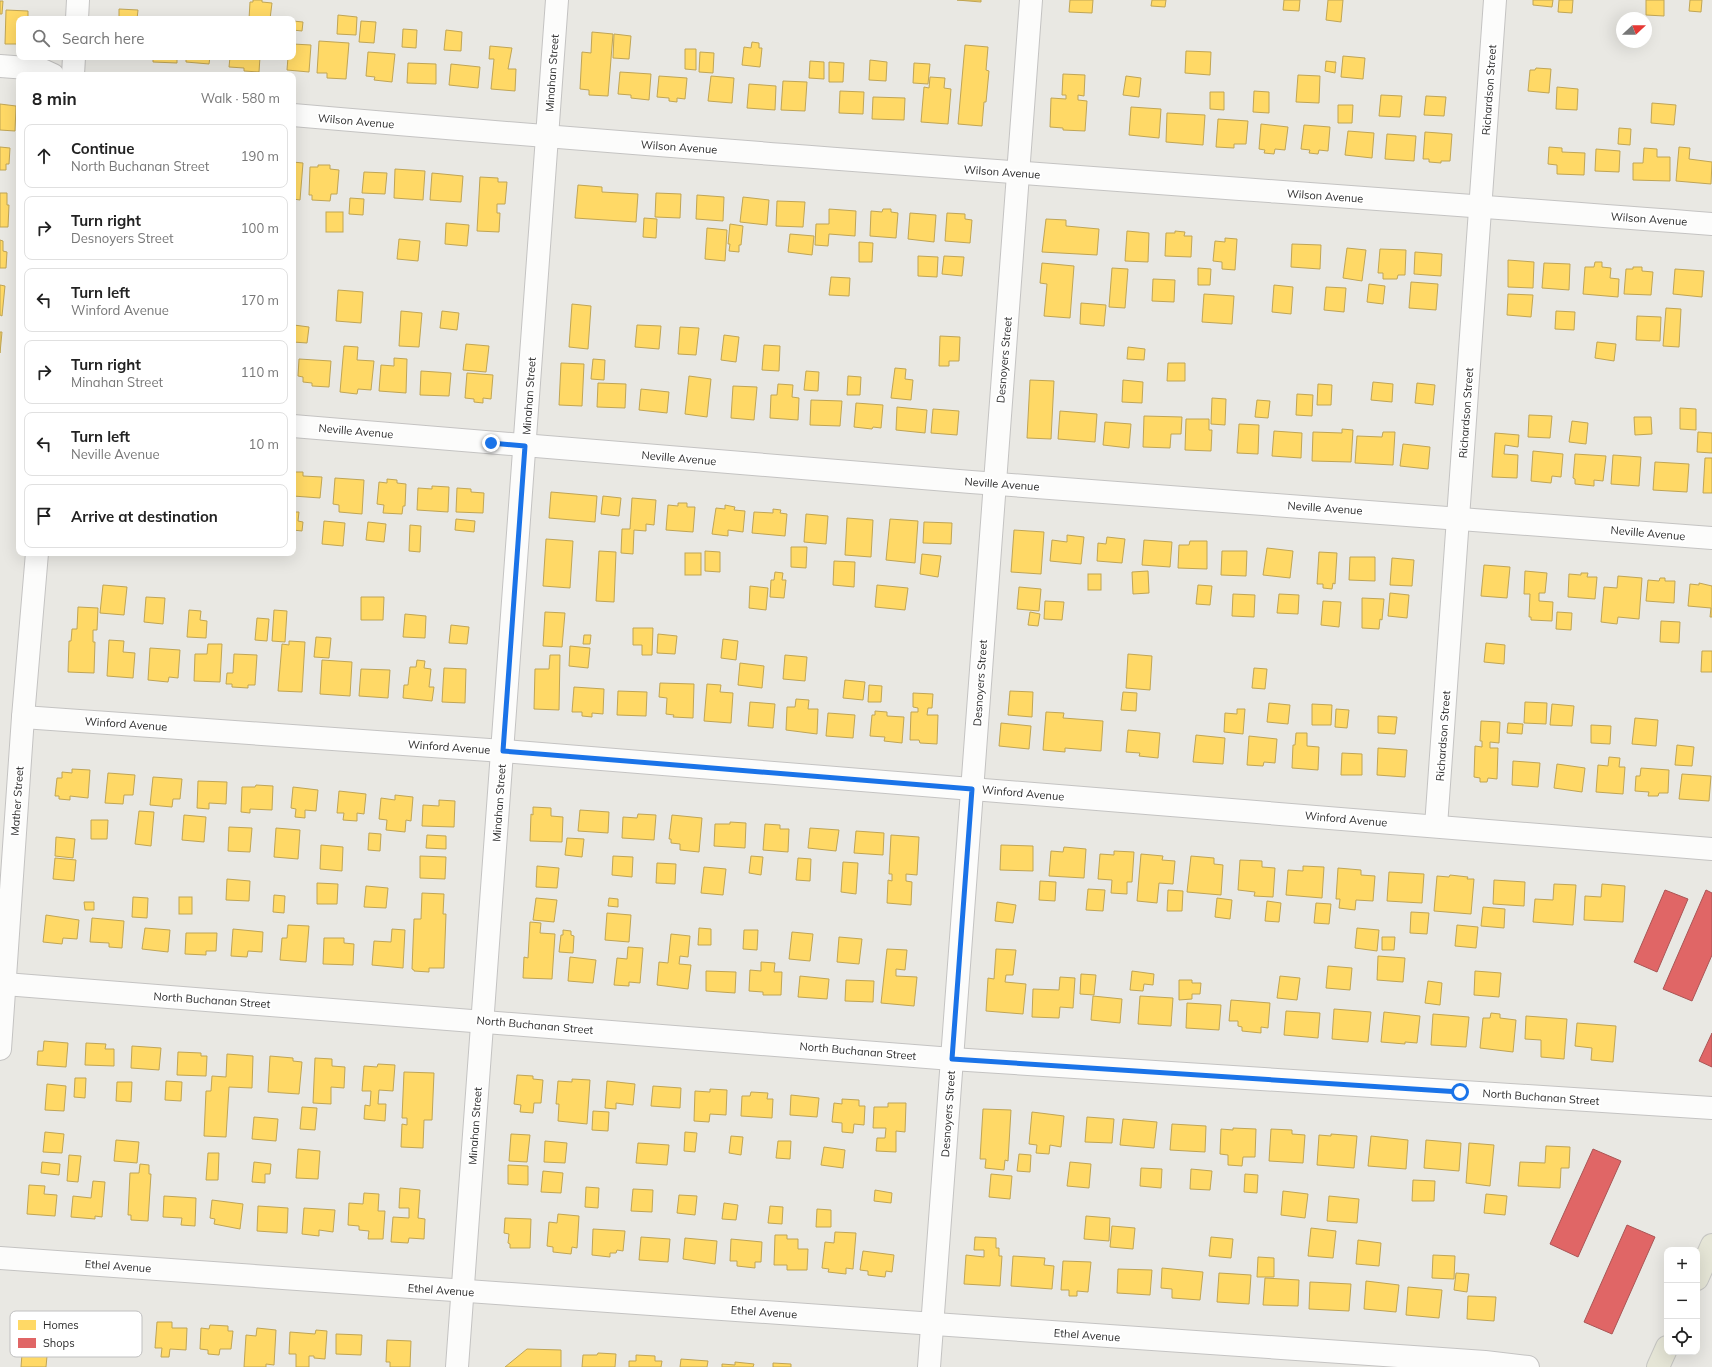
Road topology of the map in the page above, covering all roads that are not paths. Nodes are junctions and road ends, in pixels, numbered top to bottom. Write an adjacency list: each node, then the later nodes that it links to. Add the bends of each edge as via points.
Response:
1 (78, 0): 5 (street)
2 (557, 0): 11 (street, Minahan Street)
3 (1031, 0): 12 (street, Desnoyers Street)
4 (1495, 0): 13 (street, Richardson Street)
5 (77, 16)
6 (74, 60): 9 (street)
7 (0, 66): 8 (street, via 40,69)
8 (46, 72)
9 (73, 72)
10 (296, 115): 11 (street, Wilson Avenue)
11 (548, 137): 12 (street, Wilson Avenue); 16 (street, Minahan Street)
12 (1020, 174): 13 (street, Wilson Avenue); 17 (street, Desnoyers Street)
13 (1480, 207): 14 (street, Wilson Avenue); 18 (street, Richardson Street)
14 (1712, 224)
15 (296, 426): 16 (street, Neville Avenue)
16 (525, 446): 17 (street, Neville Avenue); 22 (street, Minahan Street)
17 (994, 483): 18 (street, Neville Avenue); 23 (street, Desnoyers Street)
18 (1458, 518): 19 (street, Neville Avenue); 24 (street, Richardson Street)
19 (1712, 538)
20 (37, 556): 21 (street, Mather Street)
21 (23, 718): 22 (street, Winford Avenue); 26 (street, Mather Street)
22 (503, 751): 23 (street, Winford Avenue); 27 (street, Minahan Street)
23 (972, 789): 24 (street, Winford Avenue); 29 (street, Desnoyers Street)
24 (1436, 826): 25 (street, Winford Avenue)
25 (1712, 849)
26 (5, 984): 27 (street, North Buchanan Street); 28 (street, Mather Street)
27 (483, 1021): 29 (street, North Buchanan Street); 34 (street, Minahan Street)
28 (0, 1049)
29 (952, 1059): 30 (street, North Buchanan Street); 35 (street, Desnoyers Street)
30 (1712, 1108)
31 (1712, 1245): 33 (main road)
32 (0, 1258): 34 (street, Ethel Avenue)
33 (1700, 1272)
34 (462, 1291): 35 (street, Ethel Avenue); 37 (street, Minahan Street)
35 (933, 1324): 38 (street, Desnoyers Street); 39 (street, Ethel Avenue)
36 (1664, 1354): 40 (main road)
37 (457, 1367)
38 (929, 1367)
39 (1528, 1367)
40 (1658, 1367)

